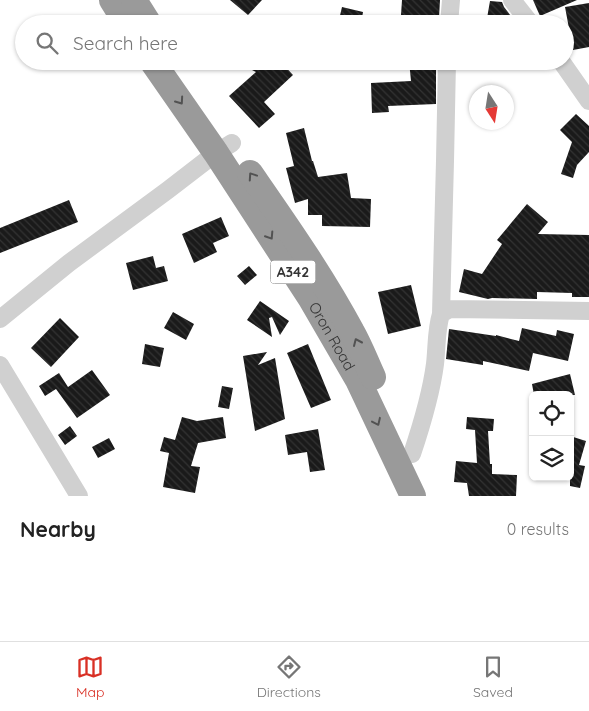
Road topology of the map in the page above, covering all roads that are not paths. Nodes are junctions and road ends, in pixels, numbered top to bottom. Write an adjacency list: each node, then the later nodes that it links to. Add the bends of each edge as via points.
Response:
1 (112, 0): 5 (highway)
2 (134, 0): 6 (highway)
3 (451, 0): 7 (street)
4 (512, 0): 8 (street)
5 (121, 15)
6 (143, 15)
7 (450, 15)
8 (524, 15)
9 (159, 70): 14 (highway, Oron Road / A342, one-way to 14)
10 (179, 70): 14 (highway, Oron Road / A342)
11 (447, 70): 16 (street)
12 (567, 70): 13 (street)
13 (589, 101)
14 (224, 148): 17 (street, via 69,263); 19 (highway, Oron Road / A342, one-way to 14, via 329,290 248,170); 21 (highway, Oron Road / A342, one-way to 21, via 358,380)
15 (589, 311): 16 (street, via 497,309 450,310)
16 (441, 314): 19 (street, via 426,410)
17 (0, 319)
18 (0, 365): 20 (street)
19 (412, 454): 22 (highway, Oron Road / A342)
20 (80, 496)
21 (413, 496)
22 (433, 496)

